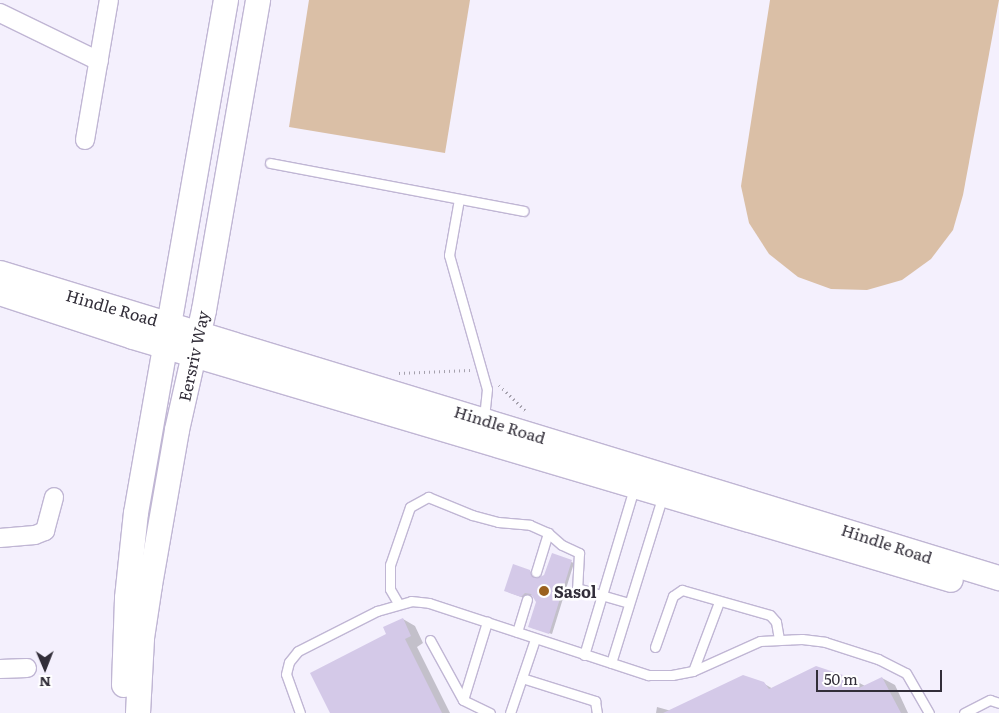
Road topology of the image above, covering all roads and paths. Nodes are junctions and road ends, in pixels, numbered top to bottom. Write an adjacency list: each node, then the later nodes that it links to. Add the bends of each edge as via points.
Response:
1 (109, 0): 5 (street)
2 (226, 0): 12 (main road, Eersriv Way)
3 (258, 0): 13 (main road, Eersriv Way)
4 (0, 13): 5 (street)
5 (98, 61): 6 (street)
6 (85, 140)
7 (270, 163): 8 (lane)
8 (459, 199): 9 (lane); 15 (lane, via 449,255 487,389)
9 (523, 212)
10 (0, 273): 12 (main road, Hindle Road)
11 (0, 293): 14 (main road, Hindle Road)
12 (168, 324): 13 (main road, Hindle Road); 14 (main road, Eersriv Way)
13 (197, 344): 14 (main road, Hindle Road); 15 (main road, Hindle Road); 16 (main road, Hindle Road); 44 (main road, Eersriv Way, via 177,430 148,603)
14 (164, 346): 43 (main road, Eersriv Way, via 130,568)
15 (484, 419): 16 (main road, Hindle Road)
16 (637, 476): 17 (main road, Hindle Road); 24 (lane)
17 (666, 485): 22 (main road, Hindle Road); 23 (main road, Hindle Road); 28 (lane)
18 (54, 496): 20 (street, via 45,531)
19 (548, 533): 21 (lane); 24 (lane, via 579,553 577,588); 27 (lane, via 530,525 472,515 434,498 422,498 410,507 390,565 390,589)
20 (0, 538)
21 (536, 572)
22 (999, 578)
23 (999, 594)
24 (602, 597): 28 (lane); 35 (lane)
25 (527, 599): 30 (lane)
26 (719, 602): 32 (lane, via 773,617); 34 (lane, via 677,591); 39 (lane)
27 (398, 603): 29 (lane, via 429,602); 45 (lane, via 298,651 289,662 286,674)
28 (629, 603): 36 (lane)
29 (487, 622): 30 (lane); 41 (lane)
30 (516, 632): 31 (lane)
31 (535, 638): 35 (lane); 40 (lane)
32 (779, 639): 39 (lane, via 741,647); 49 (lane, via 825,642 893,666 906,673)
33 (430, 640): 41 (lane)
34 (655, 647)
35 (584, 655): 36 (lane)
36 (611, 663): 39 (lane, via 648,675)
37 (27, 668): 38 (street)
38 (0, 669)
39 (693, 671)
40 (522, 678): 47 (lane); 48 (lane, via 595,702)
41 (462, 700): 46 (lane)
42 (999, 703): 50 (lane, via 990,700)
43 (124, 713)
44 (138, 713)
45 (300, 713)
46 (490, 713)
47 (510, 713)
48 (597, 713)
49 (929, 713)
50 (964, 713)

